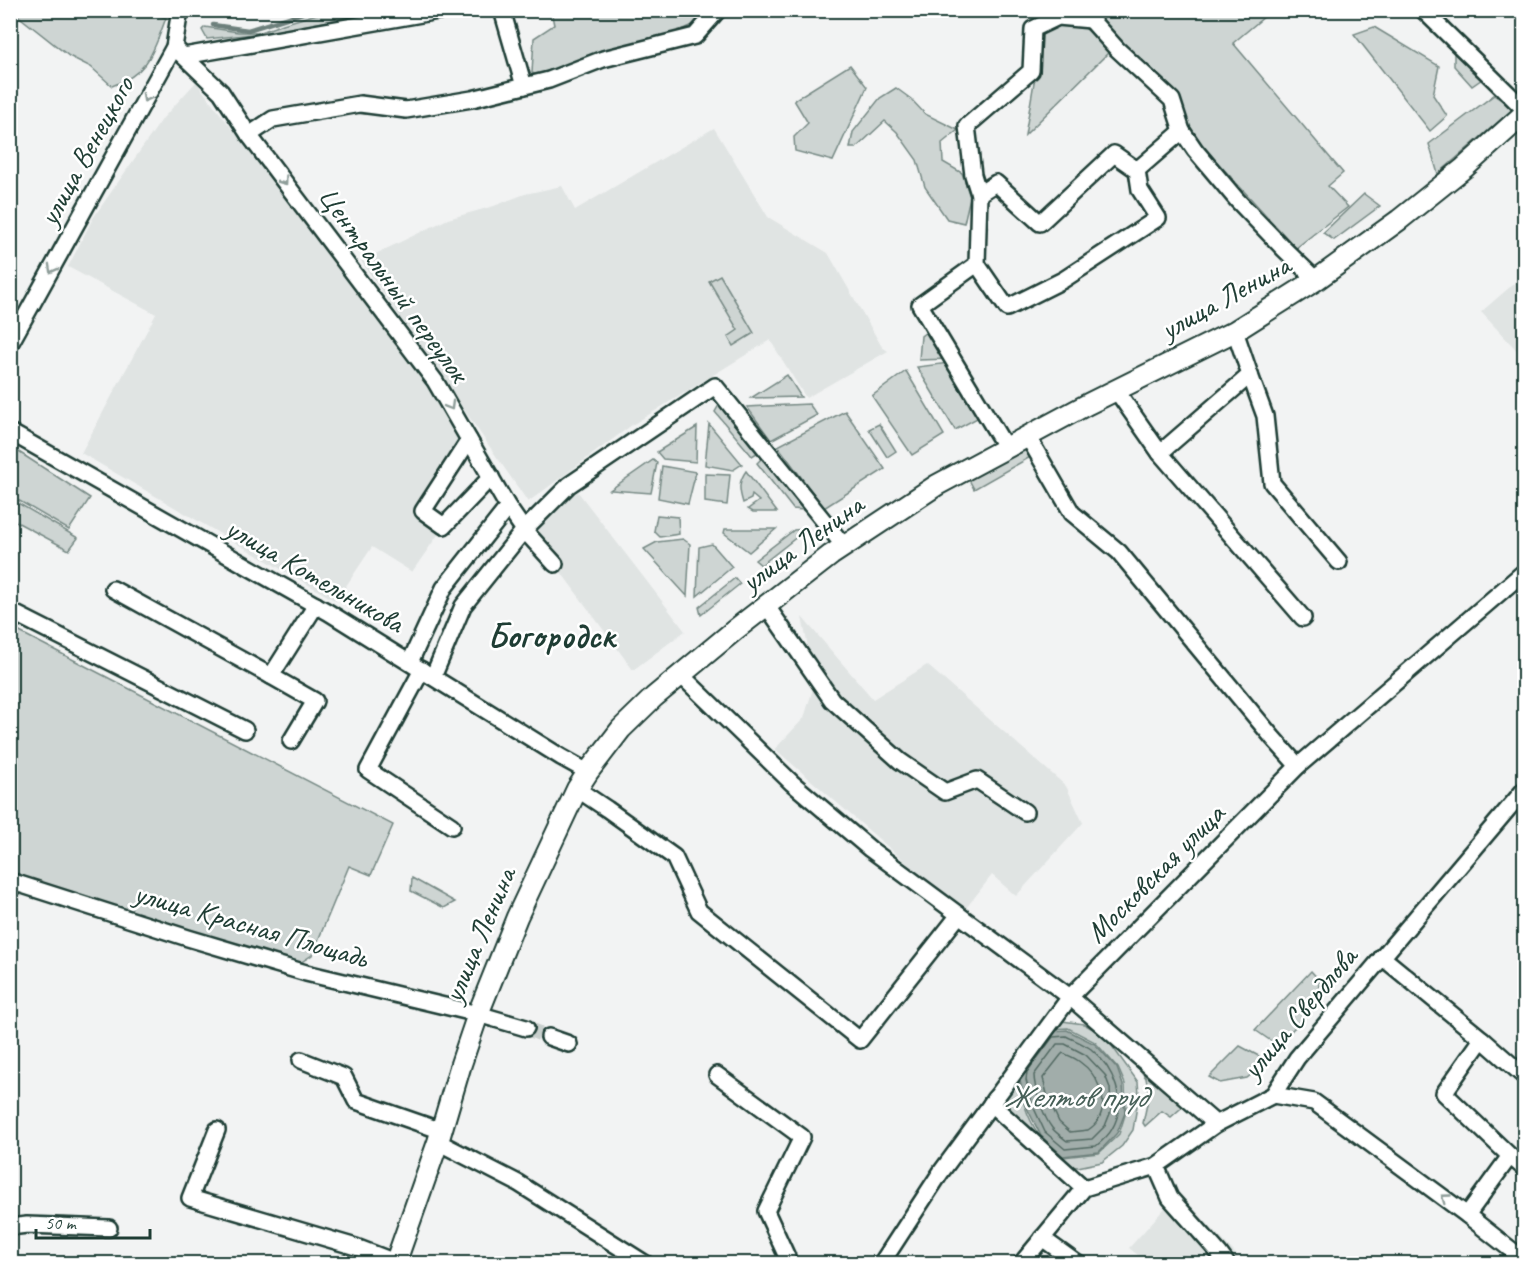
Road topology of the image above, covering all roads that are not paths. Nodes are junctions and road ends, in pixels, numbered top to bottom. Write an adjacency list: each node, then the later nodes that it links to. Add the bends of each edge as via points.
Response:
1 (180, 10): 7 (street, улица Венецкого)
2 (444, 10): 7 (street)
3 (502, 10): 8 (street)
4 (718, 10): 8 (street, via 694,36 603,59)
5 (1423, 10): 9 (street)
6 (1089, 15): 11 (street, via 1117,48 1172,100); 14 (street, via 1058,17 1033,29 1031,71 967,126)
7 (179, 52): 12 (street, Центральный переулок, via 221,92); 18 (street, улица Венецкого, one-way to 18)
8 (524, 86): 12 (street, via 406,110 360,104 284,117 273,119)
9 (1524, 109)
10 (1524, 114): 16 (main road, улица Ленина, via 1399,220)
11 (1182, 130): 13 (street); 16 (street, via 1237,200)
12 (249, 135): 23 (street, Центральный переулок, one-way to 23, via 435,381)
13 (1137, 170): 14 (street, via 1114,154 1040,223 996,183); 15 (street, via 1140,190 1158,218 1063,280 1007,308)
14 (979, 194): 15 (street)
15 (977, 264): 24 (street, via 920,305)
16 (1316, 280): 17 (main road, улица Ленина)
17 (1235, 331): 19 (street); 20 (main road, улица Ленина)
18 (10, 344)
19 (1250, 375): 25 (street); 30 (street, via 1265,416 1272,483)
20 (1116, 390): 22 (main road, улица Ленина); 25 (street)
21 (10, 432): 34 (street, улица Котельникова)
22 (1028, 437): 24 (main road, улица Ленина); 43 (street, via 1072,513 1119,552)
23 (469, 440): 26 (street, Центральный переулок); 26 (street, via 423,511 444,526)
24 (1006, 448): 29 (main road, улица Ленина, via 937,485)
25 (1160, 453): 37 (street)
26 (491, 477): 27 (street, Центральный переулок)
27 (508, 507): 28 (street, Центральный переулок); 38 (street, via 444,588)
28 (524, 530): 29 (street, via 569,484 715,386); 31 (street, Центральный переулок); 38 (street, via 463,606)
29 (844, 546): 35 (main road, улица Ленина)
30 (1339, 562)
31 (555, 564)
32 (1524, 573): 43 (street, Московская улица)
33 (113, 589): 40 (street)
34 (316, 605): 38 (street, улица Котельникова); 40 (street)
35 (766, 605): 39 (main road, улица Ленина); 47 (street, via 832,700 900,761 945,792 977,780)
36 (10, 611): 41 (street)
37 (1303, 618)
38 (422, 670): 44 (street, улица Котельникова); 48 (street, via 368,770)
39 (681, 675): 44 (main road, улица Ленина, via 621,729); 50 (street, via 792,783 870,849)
40 (271, 676): 42 (street, via 315,701)
41 (245, 730)
42 (291, 741)
43 (1298, 766): 52 (street, Московская улица)
44 (588, 772): 45 (main road, улица Ленина)
45 (577, 789): 50 (street, via 674,857 699,911 860,1040); 53 (main road, улица Ленина, via 517,917)
46 (1524, 790): 51 (street, улица Свердлова)
47 (1025, 812)
48 (452, 826)
49 (10, 882): 53 (street, улица Красная Площадь, via 306,972)
50 (959, 915): 52 (street)
51 (1382, 957): 56 (street); 61 (street, улица Свердлова, via 1297,1058)
52 (1070, 997): 62 (street, Московская улица); 63 (street)
53 (478, 1014): 54 (street, улица Красная Площадь); 65 (main road, улица Ленина)
54 (526, 1028)
55 (549, 1037): 57 (street)
56 (1482, 1039): 60 (street); 66 (street, via 1443,1093)
57 (569, 1044)
58 (301, 1060): 65 (street, via 344,1077 356,1101)
59 (717, 1075): 78 (street, via 802,1137 766,1211 787,1257)
60 (1524, 1076)
61 (1273, 1095): 63 (street, улица Свердлова); 70 (street, one-way to 61, via 1314,1102)
62 (993, 1101): 69 (street); 79 (street, Московская улица)
63 (1216, 1124): 67 (street, улица Свердлова)
64 (217, 1130): 76 (street, via 190,1198 356,1247)
65 (440, 1137): 76 (main road, улица Ленина); 77 (street)
66 (1510, 1156): 68 (street); 70 (street)
67 (1156, 1166): 69 (street, улица Свердлова); 74 (street, via 1170,1198)
68 (1524, 1168)
69 (1084, 1188): 73 (street)
70 (1467, 1215): 75 (street)
71 (10, 1227): 72 (street)
72 (109, 1228)
73 (1042, 1238): 80 (street); 81 (street)
74 (1221, 1260)
75 (1524, 1260)
76 (395, 1263)
77 (646, 1263)
78 (783, 1263)
79 (881, 1263)
80 (1022, 1263)
81 (1078, 1263)

